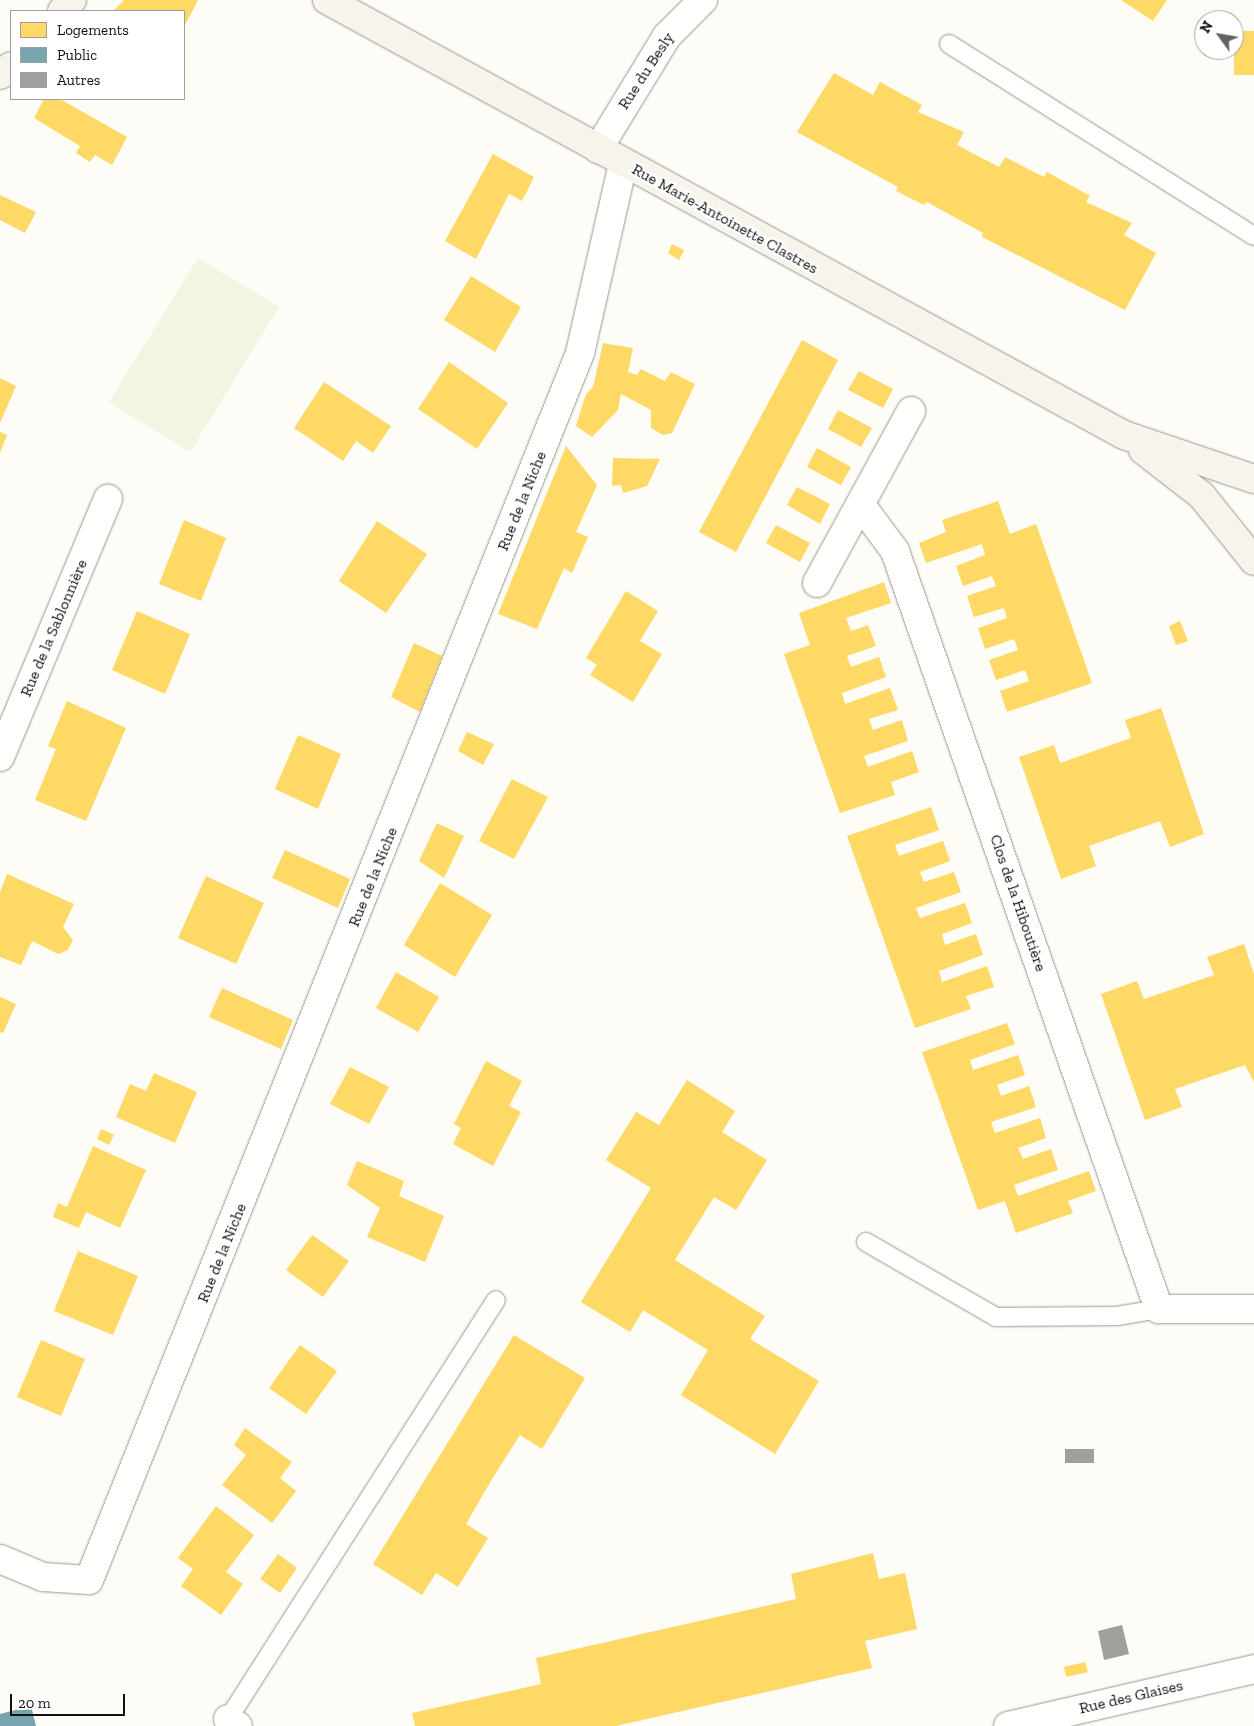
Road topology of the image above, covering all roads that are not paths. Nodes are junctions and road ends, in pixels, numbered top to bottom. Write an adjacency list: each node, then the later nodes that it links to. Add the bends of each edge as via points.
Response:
1 (72, 0): 4 (street)
2 (327, 0): 8 (street, Rue Marie-Antoinette Clastres)
3 (703, 0): 8 (street, Rue du Besly, via 667,36)
4 (63, 10)
5 (949, 44): 10 (lane)
6 (10, 67): 7 (street)
7 (0, 75)
8 (598, 149): 9 (street, Rue Marie-Antoinette Clastres)
9 (622, 163): 12 (street, Rue Marie-Antoinette Clastres); 23 (street, Rue de la Niche, via 580,353 89,1580 43,1577)
10 (1254, 236)
11 (912, 410): 15 (street)
12 (1124, 435): 13 (street, Rue Marie-Antoinette Clastres); 16 (street, Rue Marie-Antoinette Clastres, via 1202,496)
13 (1254, 479)
14 (108, 499): 18 (street, Rue de la Sablonnière)
15 (861, 505): 17 (street); 21 (street, Clos de la Hiboutière, via 895,551)
16 (1254, 561)
17 (817, 583)
18 (0, 757)
19 (866, 1242): 21 (lane, via 996,1317 1117,1316)
20 (496, 1300): 25 (lane)
21 (1158, 1309): 22 (street)
22 (1254, 1309)
23 (0, 1559)
24 (1254, 1669): 26 (street, Rue des Glaises)
25 (232, 1723)
26 (1008, 1726)

